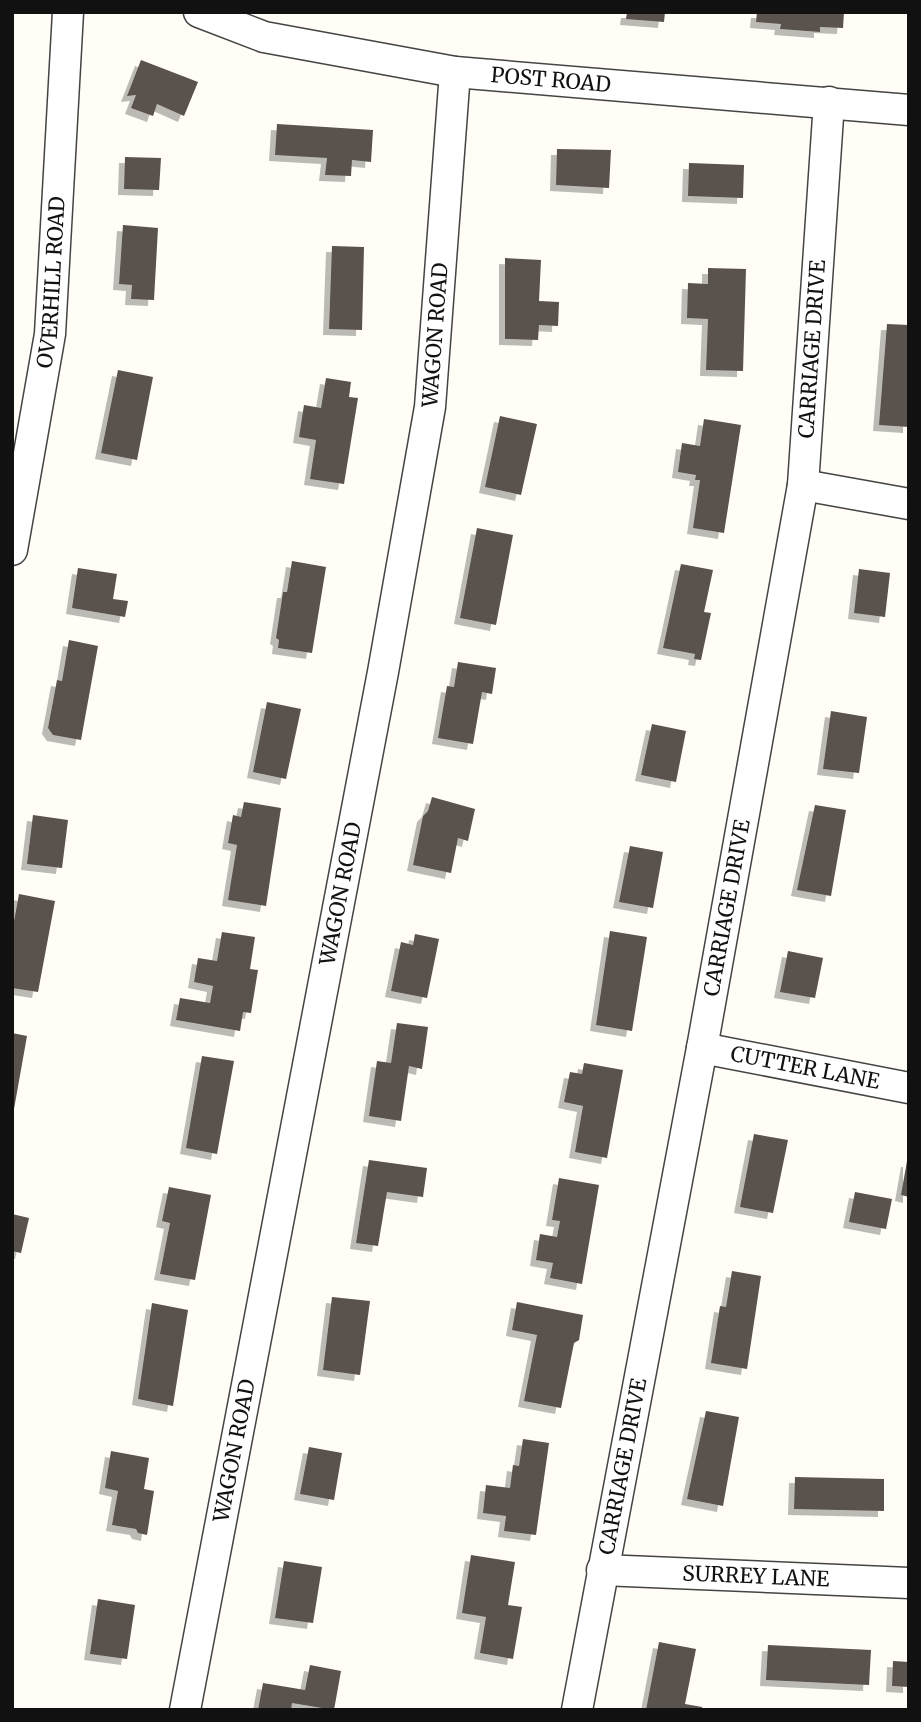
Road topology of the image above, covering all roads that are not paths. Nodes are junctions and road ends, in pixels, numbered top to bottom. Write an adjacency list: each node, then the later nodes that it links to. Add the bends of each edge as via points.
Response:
1 (68, 12): 6 (street, OVERHILL ROAD, via 50,334)
2 (199, 12): 3 (street, POST ROAD, via 264,37)
3 (455, 72): 4 (street, POST ROAD); 14 (street, WAGON ROAD, via 430,407)
4 (830, 102): 5 (street, POST ROAD); 7 (street, CARRIAGE DRIVE)
5 (909, 110)
6 (21, 453): 9 (street, OVERHILL ROAD)
7 (803, 485): 8 (street); 10 (street, CARRIAGE DRIVE)
8 (909, 504)
9 (12, 550)
10 (702, 1048): 11 (street, CUTTER LANE); 12 (street, CARRIAGE DRIVE)
11 (909, 1088)
12 (602, 1570): 13 (street, SURREY LANE); 15 (street, CARRIAGE DRIVE)
13 (909, 1583)
14 (185, 1710)
15 (577, 1710)

